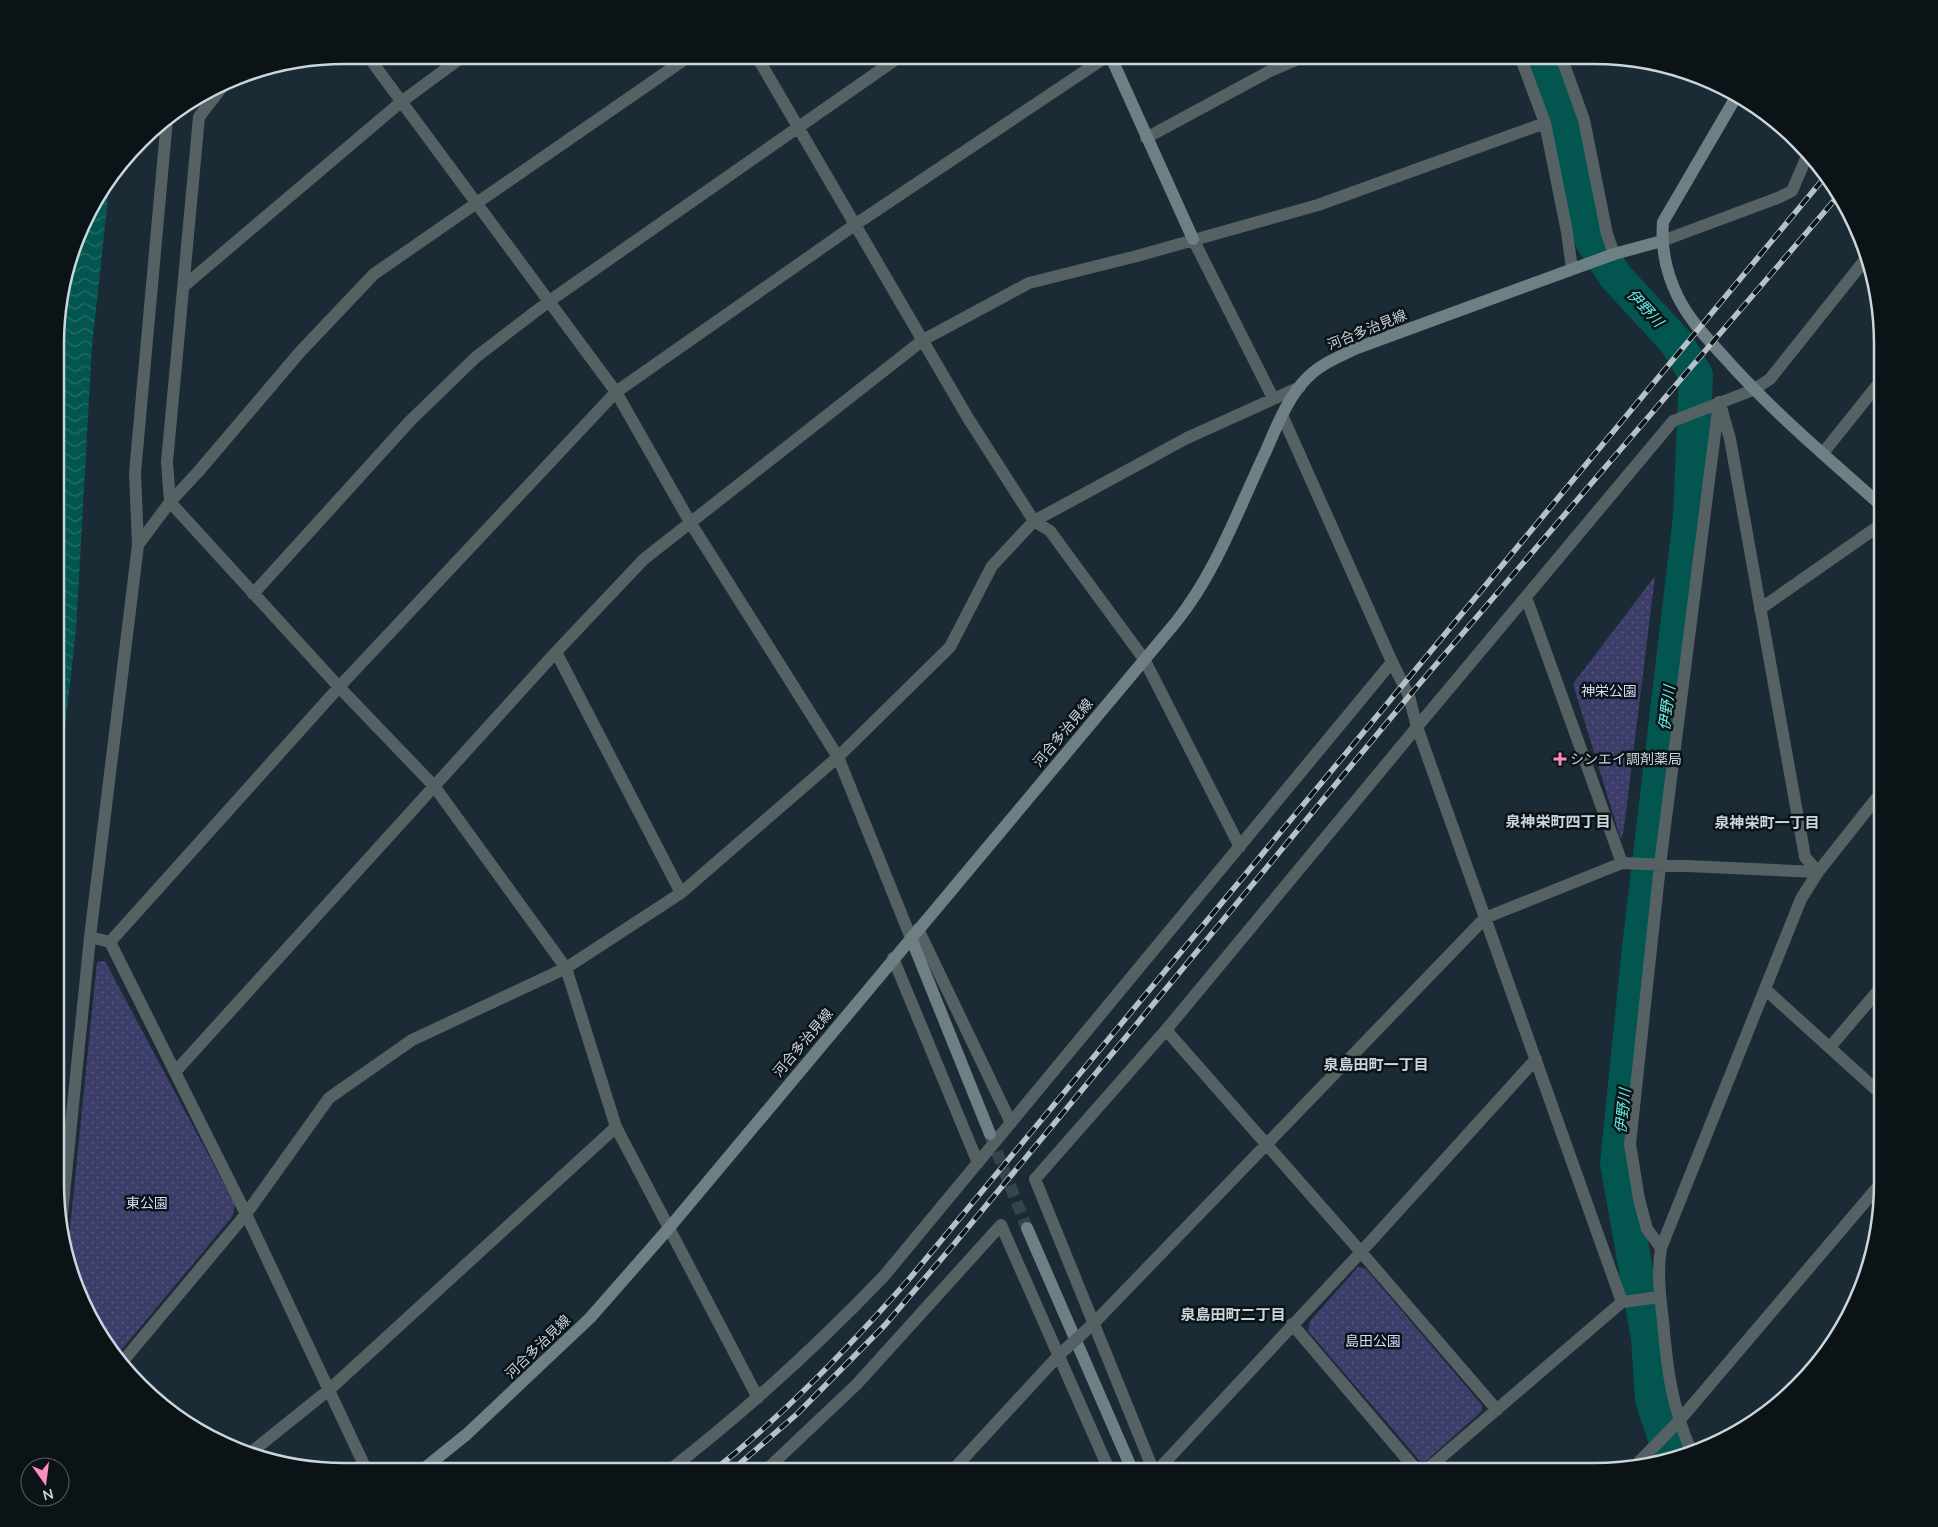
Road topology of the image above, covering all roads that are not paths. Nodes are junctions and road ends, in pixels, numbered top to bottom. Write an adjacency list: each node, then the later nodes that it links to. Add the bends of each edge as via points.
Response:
1 (374, 64): 13 (street)
2 (453, 64): 13 (street)
3 (678, 64): 19 (street)
4 (761, 64): 15 (street)
5 (889, 64): 15 (street)
6 (1096, 64): 20 (street)
7 (1113, 64): 17 (main road)
8 (1288, 64): 17 (street)
9 (1523, 64): 14 (street)
10 (1564, 64): 23 (street, via 1584,120)
11 (216, 95): 26 (street, via 198,118)
12 (1733, 101): 22 (main road, via 1663,222)
13 (401, 102): 19 (street); 26 (street)
14 (1546, 123): 21 (street, via 1318,205); 25 (street, via 1568,232)
15 (799, 127): 20 (street); 27 (street)
16 (165, 128): 42 (street, via 135,473)
17 (1146, 138): 21 (main road)
18 (1805, 160): 22 (street, via 1792,190 1780,197)
19 (476, 204): 27 (street); 38 (street, via 374,274 300,352)
20 (856, 224): 28 (street); 32 (street)
21 (1193, 239): 28 (street, via 1029,283); 33 (street)
22 (1662, 241): 23 (main road, 河合多治見線); 31 (main road, via 1667,268 1684,308 1698,330)
23 (1614, 254): 25 (main road, 河合多治見線)
24 (1862, 263): 31 (street, via 1770,379)
25 (1572, 269): 29 (main road, 河合多治見線, via 1357,348 1327,363 1308,377)
26 (184, 286): 38 (street, via 167,462)
27 (548, 302): 32 (street); 43 (street, via 476,357 410,420)
28 (923, 340): 39 (street); 40 (street)
29 (1300, 388): 33 (street); 35 (main road, 河合多治見線)
30 (1874, 389): 36 (street)
31 (1753, 390): 34 (street); 36 (main road)
32 (616, 392): 40 (street); 49 (street)
33 (1273, 398): 39 (street, via 1187,438)
34 (1719, 402): 44 (street, via 1673,421); 45 (street, via 1730,440); 56 (street)
35 (1282, 415): 47 (main road, 河合多治見線, via 1196,597); 48 (street)
36 (1823, 453): 37 (main road)
37 (1874, 498)
38 (170, 502): 42 (street); 43 (street)
39 (1034, 521): 47 (street, via 1050,532); 51 (street, via 992,566 950,647)
40 (690, 522): 46 (street, via 644,558); 51 (street)
41 (1874, 529): 45 (street)
42 (138, 546): 61 (street)
43 (253, 594): 49 (street)
44 (1526, 597): 50 (street); 55 (street)
45 (1760, 609): 57 (street, via 1805,857)
46 (556, 652): 52 (street); 58 (street)
47 (1144, 659): 54 (street); 60 (main road, 河合多治見線)
48 (1392, 662): 50 (street, via 1409,696); 54 (street)
49 (339, 688): 52 (street); 62 (street)
50 (1416, 727): 59 (street); 67 (street)
51 (838, 757): 58 (street); 60 (street)
52 (434, 786): 64 (street); 70 (street)
53 (1874, 801): 57 (street)
54 (1240, 847): 72 (street)
55 (1622, 863): 56 (street); 59 (street)
56 (1660, 865): 57 (street); 82 (street, via 1630,1144 1646,1229)
57 (1818, 872): 65 (street, via 1801,898)
58 (681, 893): 64 (street)
59 (1485, 918): 69 (street); 75 (street)
60 (914, 933): 63 (main road, 河合多治見線); 72 (street); 74 (main road)
61 (90, 937): 62 (street); 78 (street)
62 (110, 942): 70 (street)
63 (893, 958): 76 (street); 80 (main road, 河合多治見線)
64 (566, 968): 73 (street); 79 (street, via 412,1040 329,1098)
65 (1766, 990): 68 (street); 82 (street)
66 (1874, 995): 68 (street)
67 (1166, 1030): 75 (street); 86 (street, via 1035,1179)
68 (1830, 1047): 71 (street)
69 (1536, 1059): 83 (street); 85 (street)
70 (175, 1072): 79 (street)
71 (1874, 1088)
72 (1011, 1123): 76 (street)
73 (616, 1127): 80 (street); 90 (street)
74 (990, 1134)
75 (1266, 1144): 83 (street); 86 (street)
76 (978, 1163): 91 (street, via 884,1276 823,1340)
77 (1874, 1191): 93 (street)
78 (64, 1194)
79 (246, 1214): 89 (street); 90 (street)
80 (670, 1228): 91 (street); 98 (main road, 河合多治見線, via 577,1330)
81 (1027, 1228): 103 (main road)
82 (1661, 1248): 84 (street, via 1657,1273)
83 (1361, 1252): 87 (street); 92 (street)
84 (1660, 1297): 85 (street); 93 (street, via 1668,1377)
85 (1622, 1302): 92 (street)
86 (1093, 1324): 88 (street, bridge); 104 (street)
87 (1292, 1324): 105 (street); 106 (street)
88 (1059, 1356): 100 (street, via 1001,1225 858,1384); 101 (street); 102 (street)
89 (125, 1358)
90 (330, 1389): 95 (street); 97 (street)
91 (758, 1398): 99 (street)
92 (1497, 1410): 107 (street)
93 (1678, 1422): 94 (street); 96 (street)
94 (1689, 1446)
95 (256, 1449)
96 (1642, 1459)
97 (363, 1463)
98 (432, 1463)
99 (678, 1463)
100 (774, 1463)
101 (959, 1463)
102 (1106, 1463)
103 (1129, 1463)
104 (1151, 1463)
105 (1163, 1463)
106 (1410, 1463)
107 (1435, 1463)

